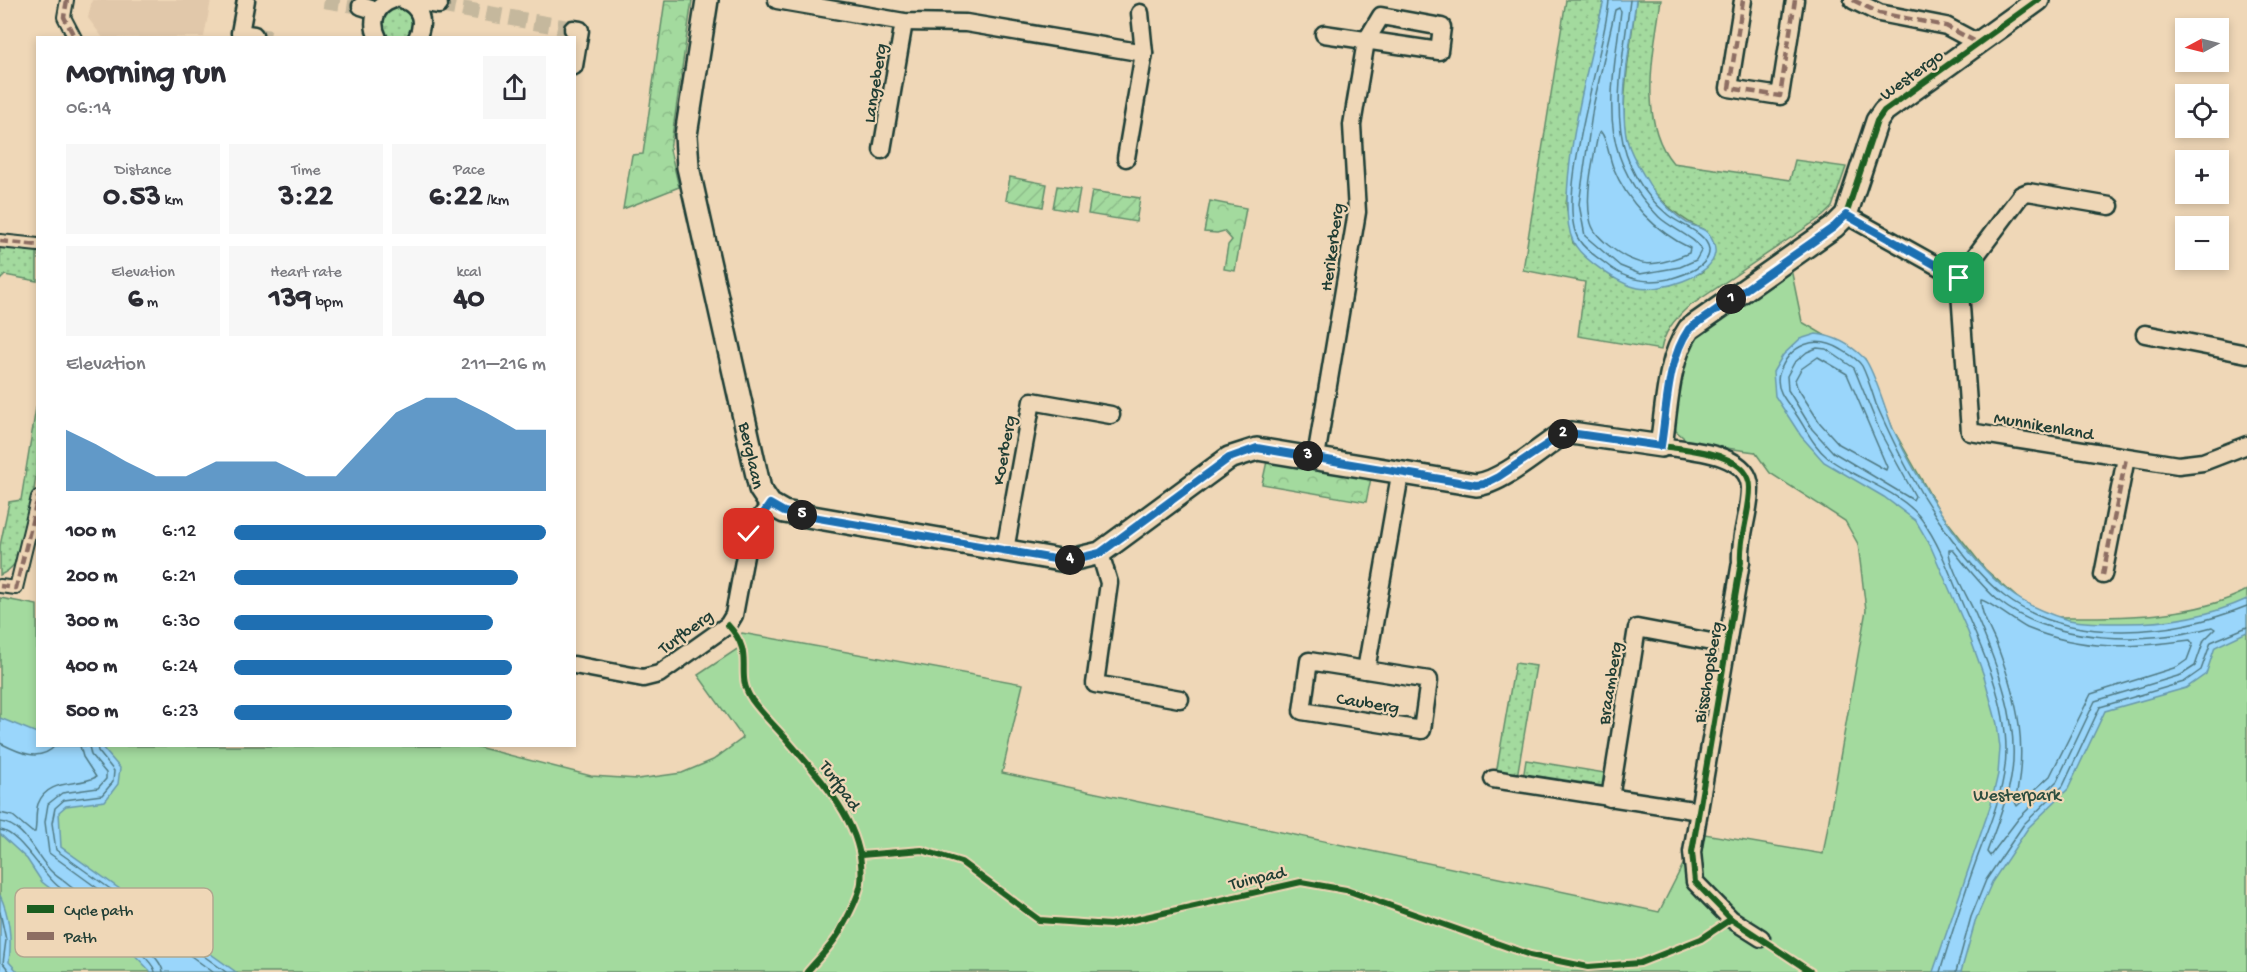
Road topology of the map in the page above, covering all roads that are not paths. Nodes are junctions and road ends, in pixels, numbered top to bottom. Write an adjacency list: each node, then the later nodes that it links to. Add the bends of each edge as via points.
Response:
1 (67, 0): 17 (street, via 64,17)
2 (246, 0): 16 (street, via 240,33)
3 (392, 0): 18 (street, via 369,8)
4 (707, 0): 38 (street, Berglaan, via 686,135 688,167 760,489)
5 (777, 0): 13 (street, Langeberg)
6 (1743, 0): 7 (street, via 1729,88 1780,96)
7 (1795, 0)
8 (1852, 0): 20 (street, via 1879,13 1946,26)
9 (2038, 0): 20 (street, Westergo)
10 (410, 4): 11 (street); 19 (street, via 422,23)
11 (439, 6)
12 (1140, 13): 21 (street)
13 (904, 22): 21 (street, Langeberg, via 966,23); 23 (street, Langeberg)
14 (573, 29): 22 (street, via 580,30)
15 (1324, 34): 35 (street, Herikerberg, via 1366,41 1352,134 1357,212)
16 (254, 35)
17 (74, 36)
18 (378, 36)
19 (418, 36)
20 (1978, 43): 26 (street, Westergo, via 1884,111 1876,121)
21 (1144, 53): 24 (street)
22 (576, 54)
23 (882, 150)
24 (1126, 158)
25 (2110, 206): 29 (street, via 2028,192 2020,195)
26 (1846, 215): 29 (street); 34 (street, via 1689,329 1679,343)
27 (0, 242): 28 (street)
28 (36, 245)
29 (1959, 278): 36 (street, Munnikenland, via 1970,432)
30 (2145, 334): 31 (street)
31 (2247, 354)
32 (1111, 415): 40 (street, Koerberg, via 1032,401)
33 (2247, 445): 36 (street, Munnikenland, via 2189,464)
34 (1661, 446): 37 (street, Berglaan, via 1570,433 1484,484); 44 (street, Bisschopsberg, via 1716,455 1738,463 1747,474 1750,486)
35 (1316, 457): 37 (street, Berglaan); 41 (street, Berglaan, via 1257,448 1229,458)
36 (2126, 458): 42 (street)
37 (1400, 474): 46 (street, Cauberg)
38 (770, 504): 40 (street, Berglaan, via 784,512); 45 (street, Turfberg, via 749,534 734,615 728,624 659,674 643,678)
39 (36, 505): 43 (street, via 16,588)
40 (1005, 550): 41 (street, Berglaan, via 1066,561)
41 (1100, 553): 47 (street, via 1109,583 1095,684)
42 (2103, 575)
43 (0, 586)
44 (1727, 645): 49 (street, Braamberg, via 1637,628); 50 (street, Bisschopsberg)
45 (576, 665)
46 (1366, 670): 46 (street, Cauberg, via 1429,680 1422,730 1302,711 1309,661)
47 (1180, 699)
48 (1493, 779): 49 (street)
49 (1610, 798): 50 (street)
50 (1699, 811): 51 (street, Bisschopsberg, via 1692,852 1695,882 1731,919)
51 (1761, 938)

